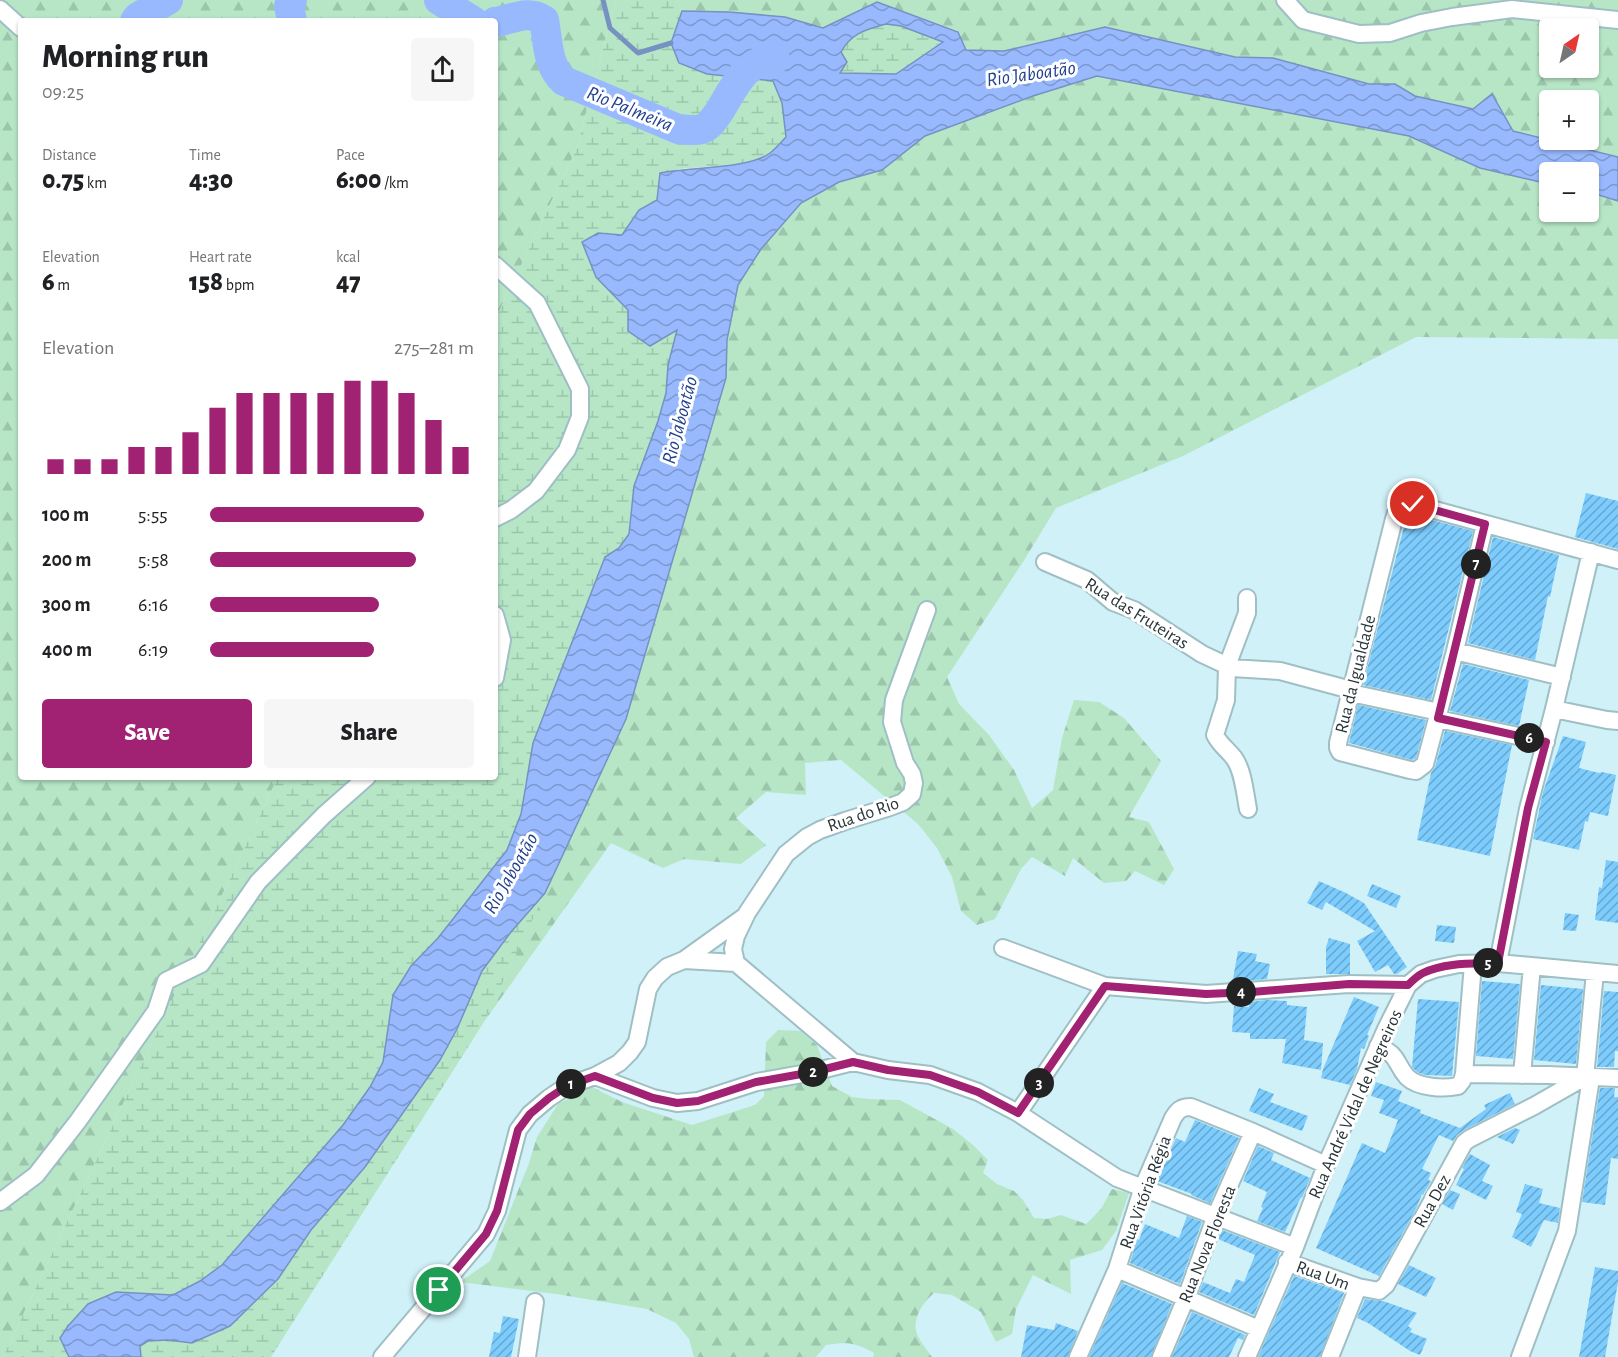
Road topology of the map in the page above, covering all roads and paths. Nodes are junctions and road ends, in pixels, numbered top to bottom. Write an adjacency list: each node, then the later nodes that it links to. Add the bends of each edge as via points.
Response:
1 (1285, 0): 3 (street, via 1303,20 1359,34 1390,33 1421,23 1512,9)
2 (0, 9): 4 (street)
3 (1618, 20)
4 (18, 25)
5 (498, 268): 6 (street, via 537,303 580,389 580,417 567,450 536,491)
6 (498, 516)
7 (1485, 524): 8 (street); 14 (street); 18 (street, Rua da Igualdade, via 1413,504 1398,509)
8 (1591, 552): 9 (street); 17 (street)
9 (1618, 560)
10 (1045, 562): 16 (street, Rua das Fruteiras, via 1088,580 1113,602 1134,610)
11 (1247, 598): 16 (street, via 1247,613)
12 (927, 610): 25 (street, Rua do Rio, via 894,700 892,722 912,774 912,794 903,802 807,837 786,854)
13 (498, 626): 15 (street, via 502,640)
14 (1455, 651): 17 (street); 20 (street)
15 (498, 662)
16 (1227, 666): 18 (street, Rua das Fruteiras, via 1280,672); 24 (street, via 1226,700 1215,735 1234,758)
17 (1562, 677): 19 (street)
18 (1351, 692): 20 (street, Rua das Fruteiras); 20 (street, Rua da Igualdade, via 1338,743 1341,752 1416,771 1425,764)
19 (1554, 709): 21 (street); 22 (street)
20 (1438, 715): 22 (street, Rua das Fruteiras)
21 (1618, 721)
22 (1546, 742): 29 (street, via 1528,808)
23 (364, 780): 47 (street, via 324,814 258,882 201,964 166,981 156,1011 78,1121 36,1174)
24 (1248, 809)
25 (746, 916): 27 (street); 28 (street, Rua do Rio, via 733,949)
26 (1003, 948): 35 (street)
27 (684, 960): 28 (street); 40 (street, via 666,967 654,978 637,1042 630,1052)
28 (736, 963): 37 (street)
29 (1498, 963): 30 (street); 31 (street)
30 (1473, 964): 34 (street, via 1435,969); 38 (street)
31 (1532, 966): 32 (street); 39 (street)
32 (1595, 972): 33 (street); 41 (street)
33 (1618, 974)
34 (1408, 985): 35 (street, via 1349,984 1206,994); 36 (street, Rua André Vidal de Negreiros)
35 (1105, 986): 43 (street)
36 (1378, 1046): 38 (street, via 1392,1053 1407,1077 1419,1084 1455,1087); 45 (street, Rua André Vidal de Negreiros)
37 (853, 1062): 40 (street, via 677,1103); 43 (street, Rua Um, via 930,1075 978,1092)
38 (1464, 1074): 39 (street)
39 (1522, 1075): 41 (street)
40 (595, 1076): 55 (street, via 567,1086 530,1114 518,1130 497,1211 486,1234)
41 (1587, 1078): 42 (street); 51 (street, Rua Dez, via 1469,1138 1386,1285 1379,1291); 61 (street, via 1567,1230)
42 (1618, 1078)
43 (1018, 1113): 46 (street, Rua Um, via 1117,1178)
44 (1254, 1132): 45 (street, Rua Vitória Régia); 46 (street, Rua Vitória Régia, via 1183,1107 1173,1118); 48 (street, Rua Nova Floresta)
45 (1326, 1165): 49 (street, Rua André Vidal de Negreiros)
46 (1143, 1187): 48 (street, Rua Um); 50 (street, Rua Vitória Régia)
47 (0, 1202)
48 (1216, 1215): 49 (street, Rua Um); 52 (street, Rua Nova Floresta)
49 (1291, 1254): 51 (street, Rua Um); 54 (street, Rua André Vidal de Negreiros)
50 (1117, 1269): 52 (street); 57 (street, Rua Vitória Régia)
51 (1358, 1287): 60 (street)
52 (1186, 1298): 54 (street); 58 (street, Rua Nova Floresta)
53 (535, 1302): 56 (street)
54 (1259, 1329): 59 (street, Rua André Vidal de Negreiros)
55 (382, 1357)
56 (527, 1357)
57 (1078, 1357)
58 (1161, 1357)
59 (1247, 1357)
60 (1330, 1357)
61 (1520, 1357)

